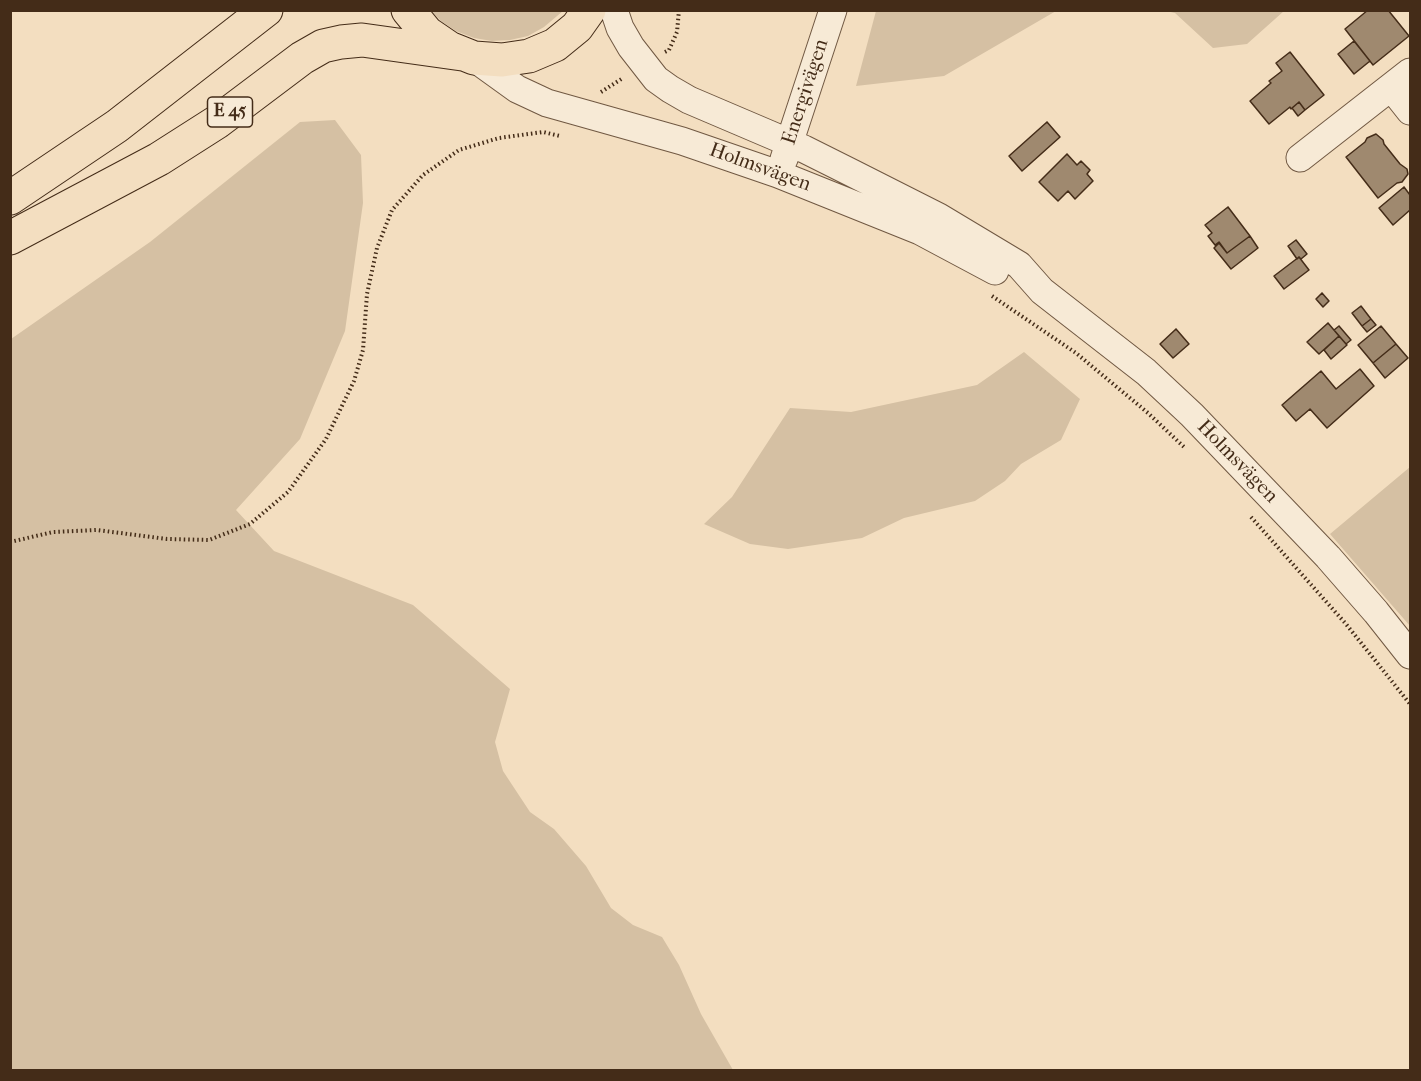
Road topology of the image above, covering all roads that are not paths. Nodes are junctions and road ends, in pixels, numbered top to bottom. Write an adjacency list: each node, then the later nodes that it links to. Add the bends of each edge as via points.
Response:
1 (266, 10): 12 (highway, via 117,126)
2 (408, 10): 6 (highway, E 45, via 432,37)
3 (589, 10): 6 (highway, E 45, via 577,27 543,51 516,59)
4 (614, 10): 9 (street, Holmsvägen, via 631,47 656,79 689,100)
5 (833, 10): 9 (street, Energivägen)
6 (468, 56): 11 (street, Holmsvägen, via 517,89 547,103 682,141); 13 (highway, E 45, via 362,40 323,46 159,159)
7 (1401, 80): 8 (street); 10 (street)
8 (1410, 111)
9 (790, 142): 11 (street, Energivägen); 14 (street, Holmsvägen, via 939,217 1019,265)
10 (1300, 158)
11 (778, 174): 14 (street, Holmsvägen, via 920,231 1010,280)
12 (10, 198)
13 (10, 238)
14 (1042, 291): 15 (street, Holmsvägen, via 1146,372 1192,414 1328,557)
15 (1410, 655)

